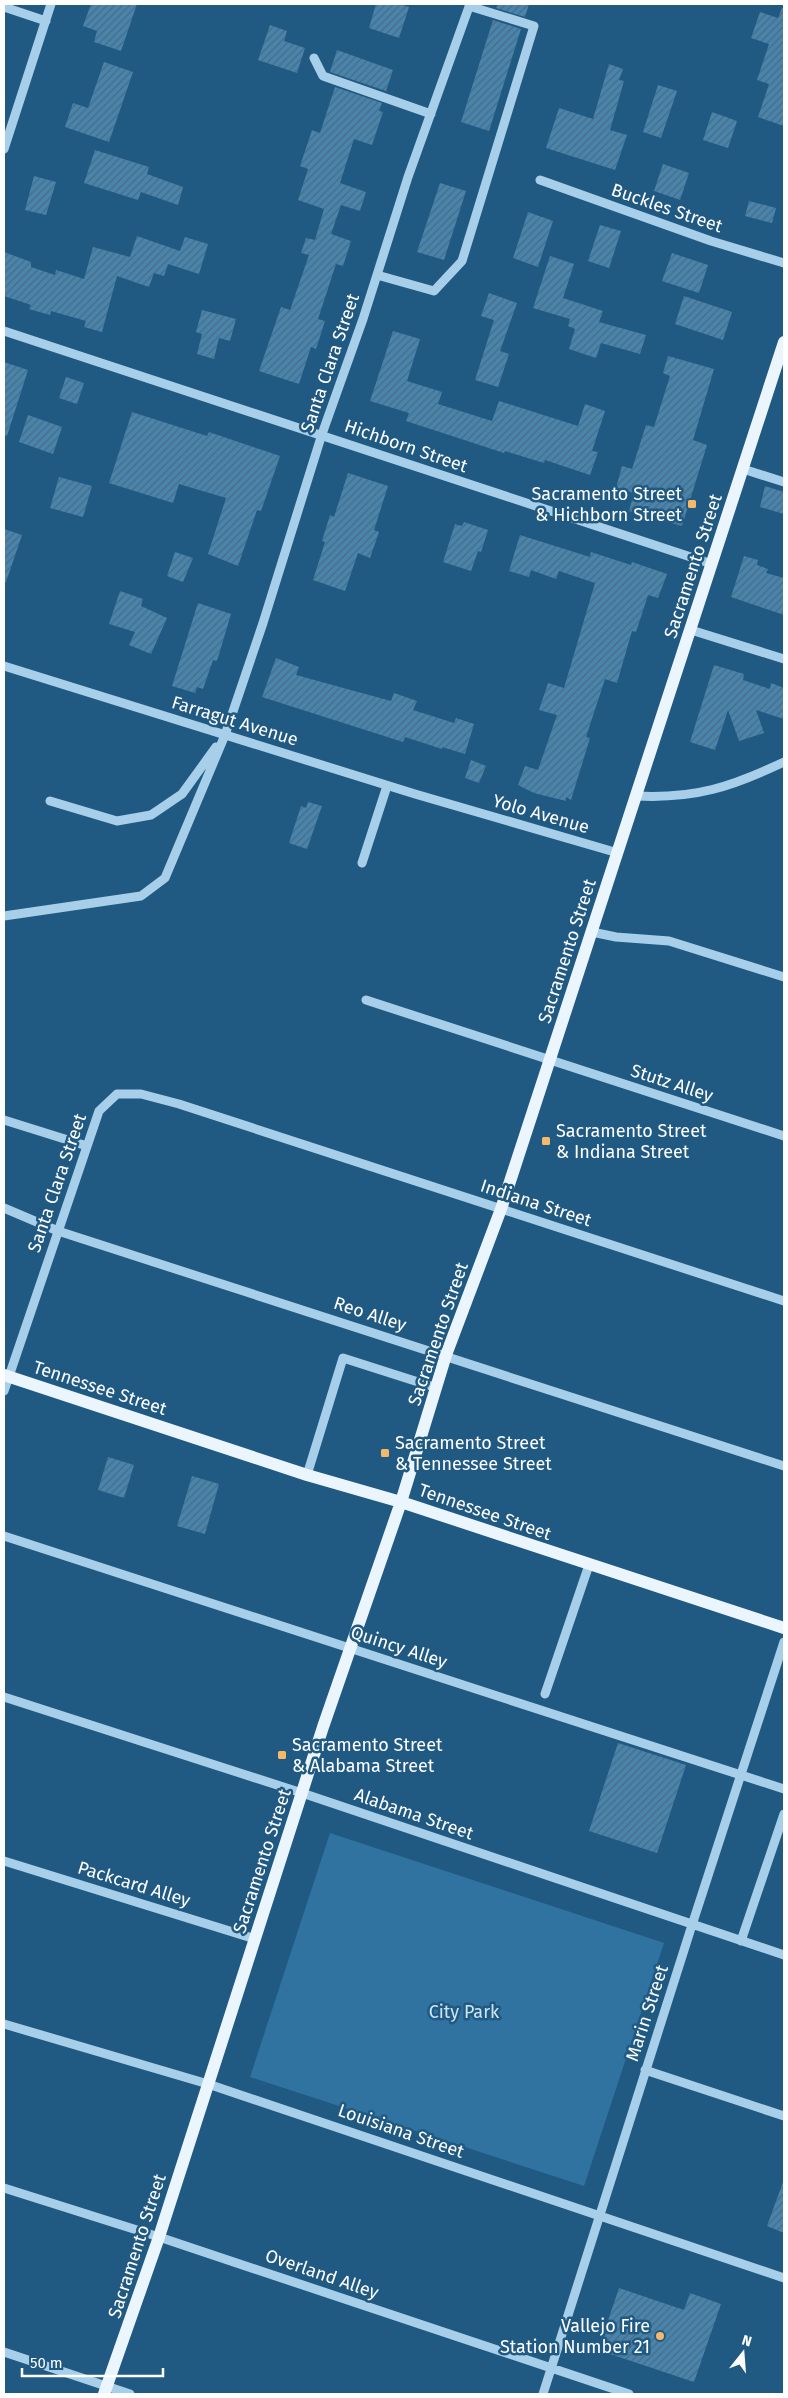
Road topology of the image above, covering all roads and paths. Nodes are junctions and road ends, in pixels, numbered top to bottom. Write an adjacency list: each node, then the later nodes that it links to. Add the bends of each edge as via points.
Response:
1 (51, 4): 4 (street)
2 (470, 5): 6 (street, Santa Clara Street); 10 (street, via 534,26 462,261 434,291)
3 (4, 7): 4 (street)
4 (46, 21): 7 (street)
5 (314, 58): 6 (street, via 323,76)
6 (431, 114): 10 (street, Santa Clara Street)
7 (4, 149)
8 (540, 180): 9 (street, Buckles Street, via 711,241)
9 (784, 263)
10 (378, 275): 13 (street, Santa Clara Street)
11 (4, 332): 13 (street, Hichborn Street)
12 (784, 342): 14 (main road, Sacramento Street)
13 (322, 434): 16 (street, Hichborn Street); 20 (street, Santa Clara Street)
14 (743, 469): 15 (street); 16 (main road, Sacramento Street)
15 (784, 482)
16 (712, 564): 17 (main road, Sacramento Street)
17 (690, 630): 18 (street); 23 (main road, Sacramento Street)
18 (784, 659)
19 (4, 666): 20 (street, Farragut Avenue)
20 (225, 735): 22 (street, Farragut Avenue); 24 (street, via 182,794 151,815 117,820); 28 (street, via 165,878 141,896)
21 (784, 762): 23 (street, via 752,777 705,792 670,798)
22 (387, 786): 25 (street, Farragut Avenue); 27 (street)
23 (636, 796): 26 (main road, Sacramento Street)
24 (50, 801)
25 (456, 806): 26 (street, Yolo Avenue)
26 (618, 853): 29 (main road, Sacramento Street)
27 (362, 863)
28 (4, 916)
29 (592, 932): 30 (street, via 669,941); 32 (main road, Sacramento Street)
30 (784, 977)
31 (366, 1000): 32 (street, Stutz Alley)
32 (550, 1060): 35 (street, Stutz Alley); 38 (main road, Sacramento Street)
33 (4, 1120): 36 (street)
34 (278, 1136): 36 (street, Santa Clara Street, via 141,1094 117,1094 100,1110); 38 (street, Indiana Street)
35 (784, 1136)
36 (88, 1146): 39 (street, Santa Clara Street)
37 (4, 1208): 39 (street, Reo Alley)
38 (501, 1209): 40 (street, Indiana Street); 41 (main road, Sacramento Street)
39 (58, 1231): 41 (street, Reo Alley); 42 (street, Santa Clara Street)
40 (784, 1301)
41 (446, 1355): 43 (main road, Sacramento Street); 45 (street, Reo Alley)
42 (6, 1376): 44 (street, Santa Clara Street); 46 (main road, Tennessee Street)
43 (437, 1388): 46 (street, via 343,1358); 47 (main road, Sacramento Street)
44 (4, 1391)
45 (784, 1466)
46 (307, 1475): 47 (main road, Tennessee Street)
47 (401, 1502): 49 (main road, Tennessee Street); 52 (main road, Sacramento Street)
48 (4, 1536): 52 (street, Quincy Alley)
49 (589, 1565): 50 (main road, Tennessee Street); 53 (street)
50 (784, 1628)
51 (784, 1642): 55 (street, Marin Street)
52 (348, 1648): 55 (street, Quincy Alley); 57 (main road, Sacramento Street)
53 (545, 1694)
54 (4, 1697): 57 (street, Alabama Street)
55 (740, 1774): 56 (street, Quincy Alley); 60 (street, Marin Street)
56 (784, 1789)
57 (302, 1793): 60 (street, Alabama Street); 61 (main road, Sacramento Street)
58 (784, 1814): 62 (street)
59 (4, 1860): 61 (street, Packcard Alley)
60 (692, 1924): 62 (street, Alabama Street); 65 (street, Marin Street)
61 (256, 1938): 66 (main road, Sacramento Street)
62 (741, 1941): 63 (street, Alabama Street)
63 (784, 1955)
64 (4, 2024): 66 (street, Louisiana Street)
65 (645, 2070): 67 (street); 69 (street, Marin Street)
66 (208, 2084): 69 (street, Louisiana Street); 70 (main road, Sacramento Street)
67 (784, 2116)
68 (4, 2188): 70 (street, Overland Alley)
69 (599, 2216): 71 (street, Louisiana Street); 73 (street, Marin Street)
70 (159, 2237): 73 (street, Overland Alley); 74 (main road, Sacramento Street)
71 (784, 2278)
72 (4, 2352): 74 (street)
73 (551, 2369): 76 (street, Marin Street); 77 (street, Overland Alley)
74 (105, 2390): 75 (street)
75 (130, 2394)
76 (543, 2394)
77 (629, 2394)

